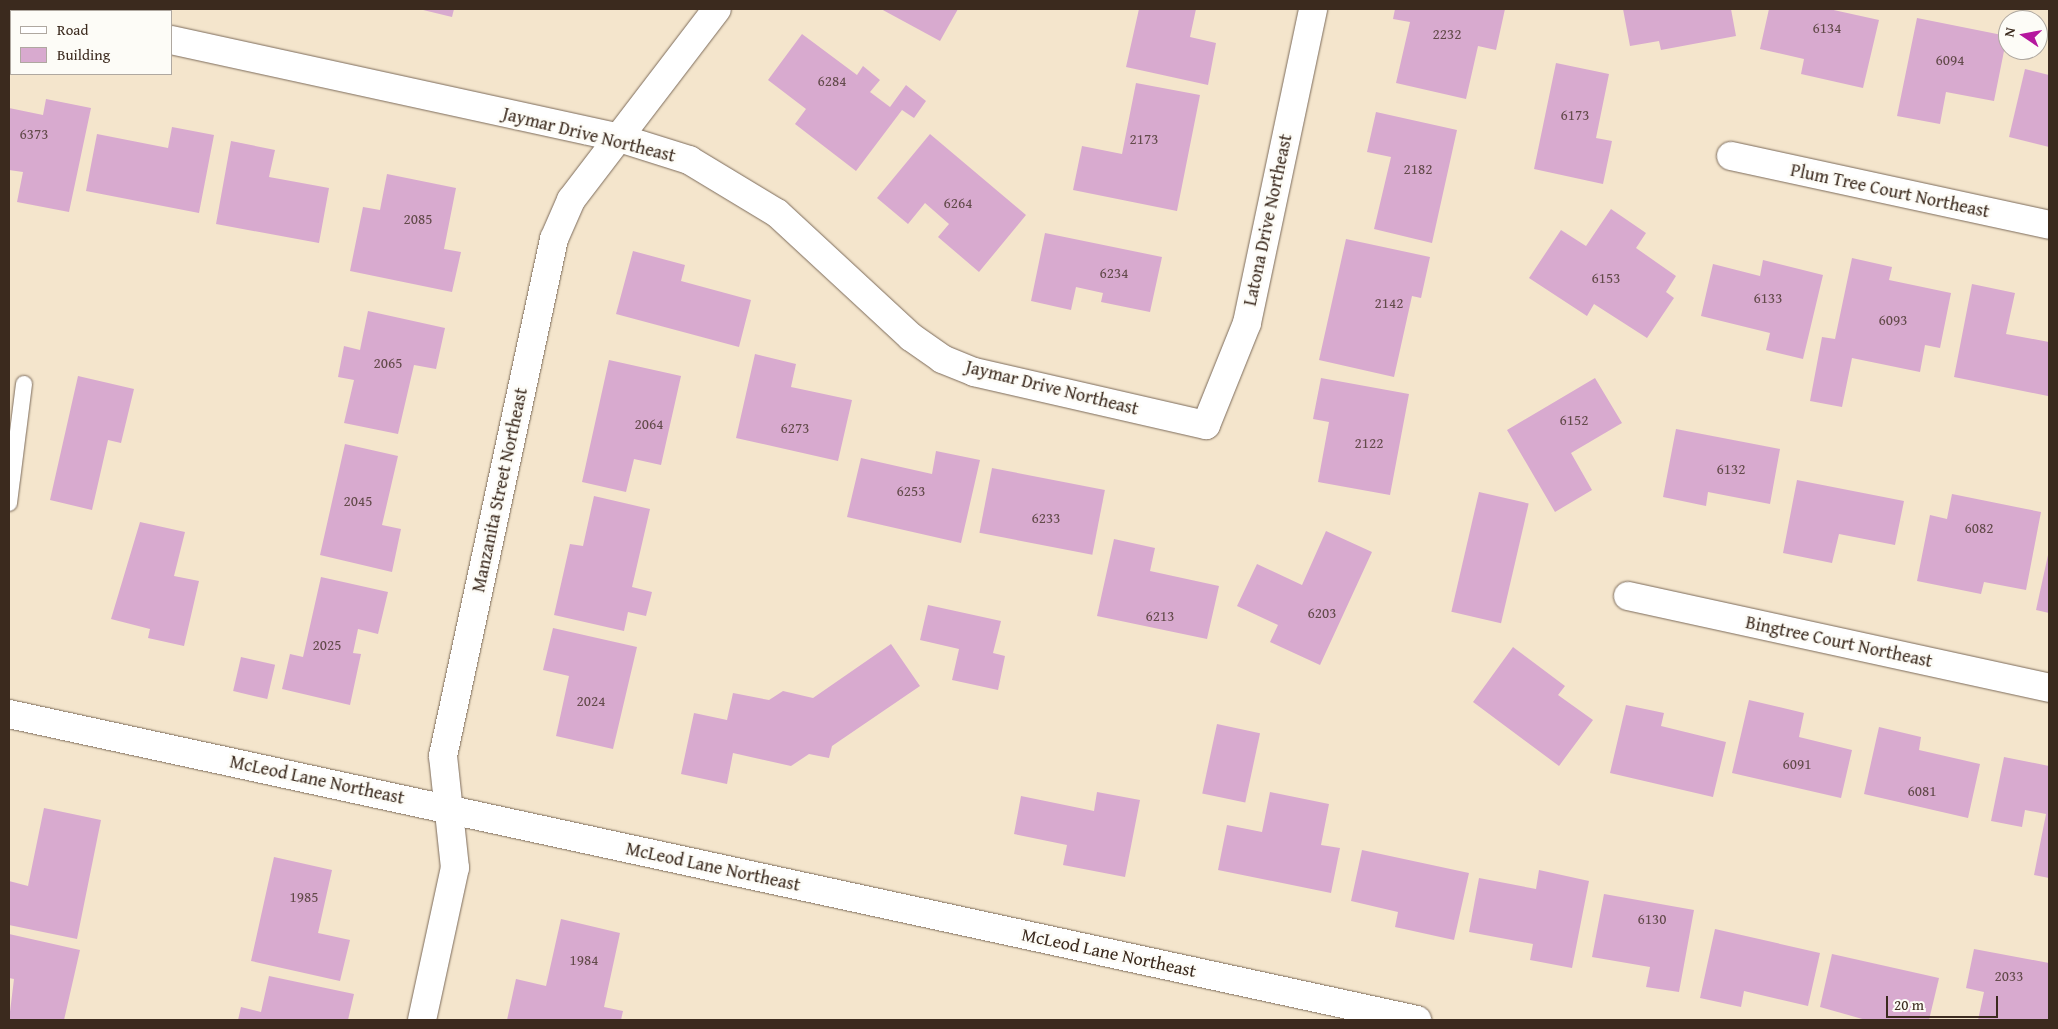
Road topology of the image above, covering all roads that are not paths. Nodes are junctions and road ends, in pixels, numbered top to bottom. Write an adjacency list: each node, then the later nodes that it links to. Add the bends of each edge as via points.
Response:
1 (716, 9): 4 (street, Manzanita Street Northeast)
2 (1313, 9): 8 (street, Latona Drive Northeast, via 1246,323)
3 (172, 40): 4 (street, Jaymar Drive Northeast)
4 (616, 137): 8 (street, Jaymar Drive Northeast, via 689,160 740,187 777,213 911,337 942,359 974,372); 13 (street, Manzanita Street Northeast, via 571,200 554,239 443,756)
5 (1731, 156): 6 (street, Plum Tree Court Northeast)
6 (2049, 225)
7 (24, 384): 9 (lane)
8 (1206, 425)
9 (9, 503)
10 (1628, 596): 11 (street, Bingtree Court Northeast)
11 (2049, 688)
12 (9, 714): 13 (street, McLeod Lane Northeast)
13 (451, 809): 14 (street, Manzanita Street Northeast, via 455,868); 15 (street, McLeod Lane Northeast)
14 (422, 1020)
15 (1417, 1020)

